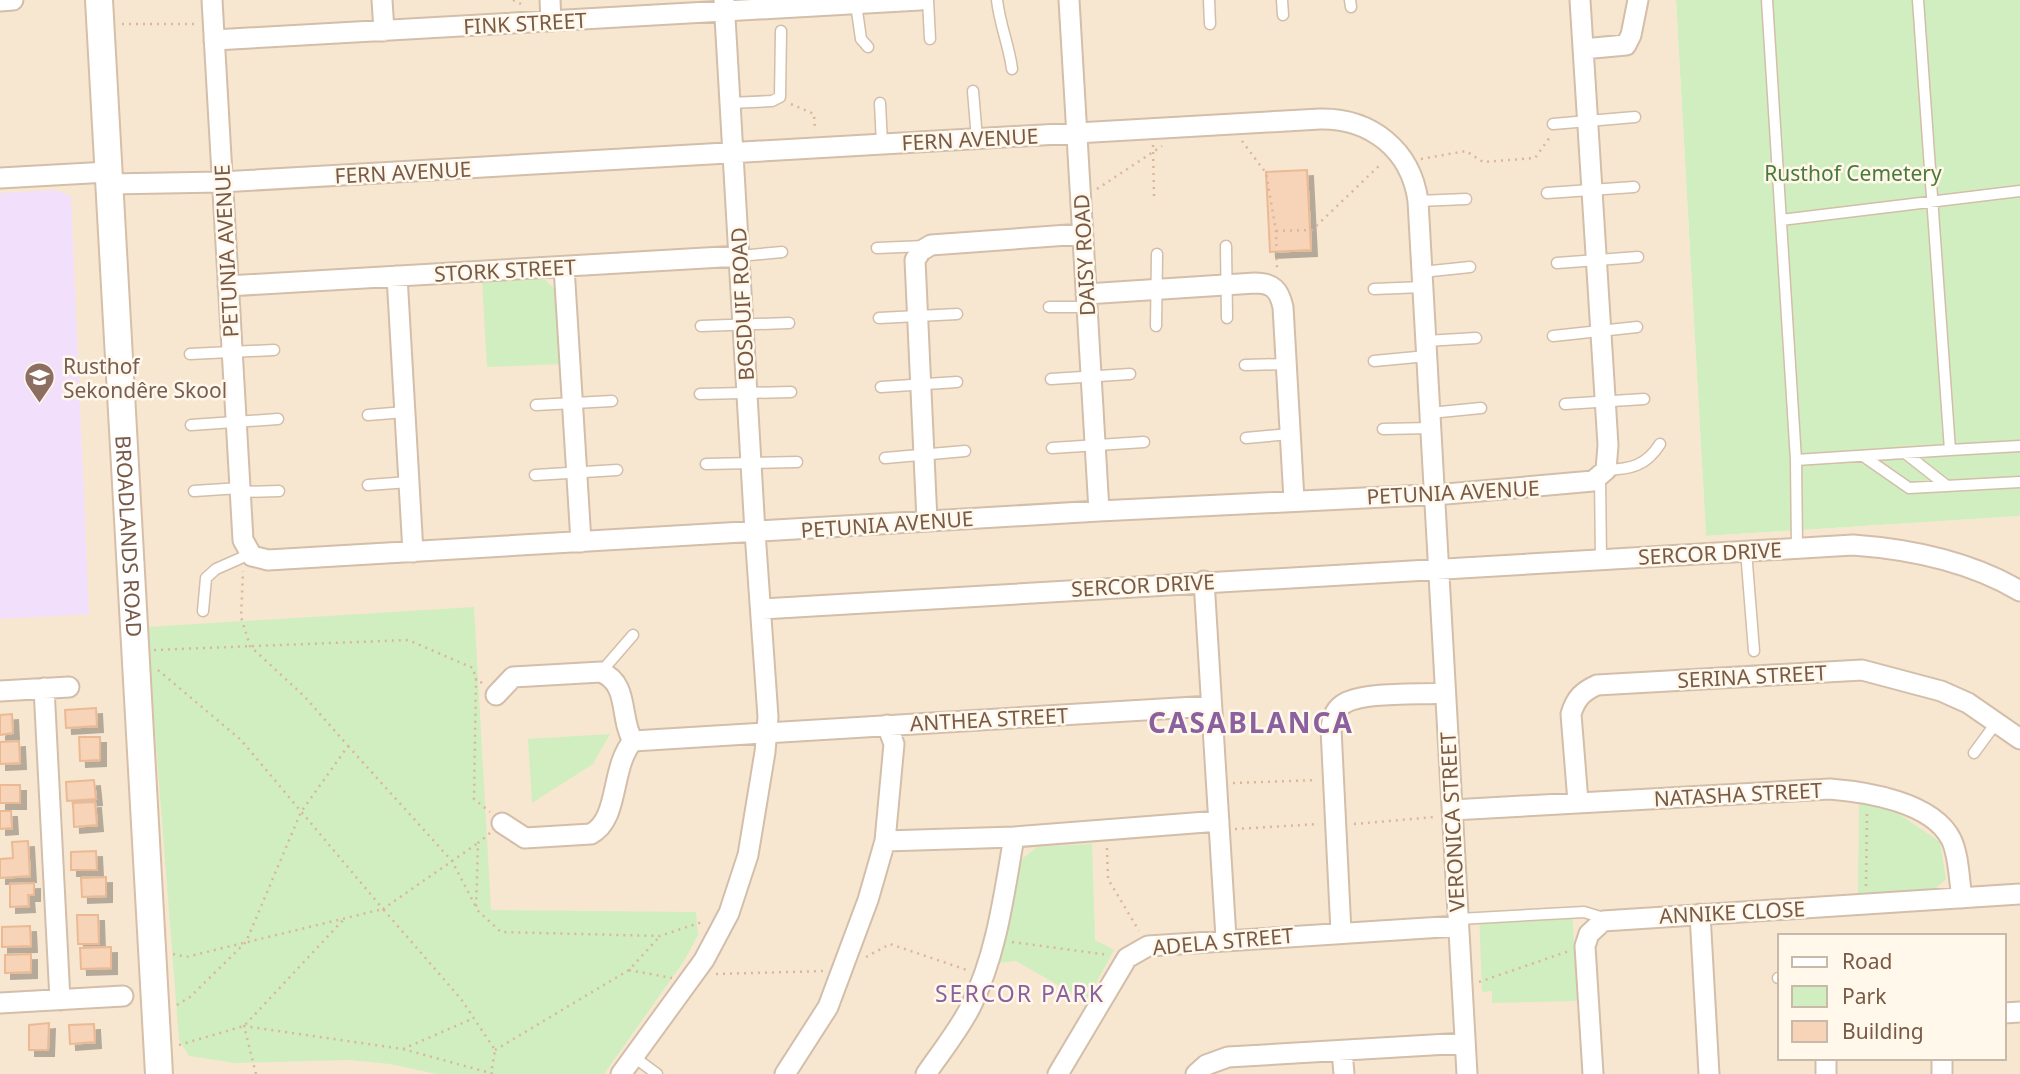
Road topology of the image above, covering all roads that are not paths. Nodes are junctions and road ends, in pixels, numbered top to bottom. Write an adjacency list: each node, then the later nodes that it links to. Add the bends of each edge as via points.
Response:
1 (13, 0): 15 (street)
2 (212, 0): 26 (street, PETUNIA AVENUE)
3 (382, 0): 23 (street)
4 (550, 0): 21 (street)
5 (920, 0): 16 (street, FINK STREET)
6 (928, 0): 25 (lane)
7 (997, 0): 29 (lane)
8 (1069, 0): 36 (street, DAISY ROAD)
9 (1209, 0): 22 (lane)
10 (1282, 0): 20 (lane)
11 (1580, 0): 28 (street)
12 (1638, 0): 28 (street, via 1626,45)
13 (1768, 0): 50 (lane)
14 (1917, 0): 48 (lane)
15 (0, 1)
16 (898, 1): 17 (street, FINK STREET)
17 (856, 4): 18 (street, FINK STREET); 27 (lane, via 861,39)
18 (724, 6): 21 (street, FINK STREET); 31 (street, BOSDUIF ROAD)
19 (99, 12): 41 (main road, BROADLANDS ROAD)
20 (1283, 15)
21 (551, 21): 23 (street, FINK STREET)
22 (1210, 24)
23 (384, 31): 26 (street, FINK STREET)
24 (781, 31): 31 (lane, via 782,91 778,99)
25 (930, 39)
26 (214, 40): 42 (street, PETUNIA AVENUE)
27 (868, 47)
28 (1583, 49): 34 (street)
29 (1012, 69)
30 (973, 91): 37 (lane)
31 (730, 103): 39 (street, BOSDUIF ROAD)
32 (880, 103): 38 (lane)
33 (1635, 117): 34 (lane)
34 (1587, 121): 35 (lane); 44 (street)
35 (1553, 124)
36 (1076, 133): 37 (street, FERN AVENUE); 49 (street, FERN AVENUE, via 1347,120 1370,129 1400,156 1412,176); 51 (street, DAISY ROAD)
37 (977, 138): 38 (street, FERN AVENUE)
38 (882, 144): 39 (street, FERN AVENUE)
39 (733, 153): 42 (street, FERN AVENUE); 57 (street, BOSDUIF ROAD)
40 (0, 178): 41 (street, FERN AVENUE)
41 (109, 178): 42 (street, FERN AVENUE); 191 (main road, BROADLANDS ROAD)
42 (221, 182): 66 (street, PETUNIA AVENUE)
43 (1634, 187): 44 (lane)
44 (1592, 190): 46 (lane); 59 (street)
45 (2020, 191): 48 (lane)
46 (1547, 193)
47 (1466, 199): 49 (lane)
48 (1932, 200): 50 (lane); 120 (lane)
49 (1418, 201): 64 (street)
50 (1781, 220): 126 (lane)
51 (1082, 234): 52 (street); 69 (street, DAISY ROAD)
52 (931, 245): 54 (lane); 72 (street, via 915,260)
53 (1226, 246): 65 (lane)
54 (877, 248)
55 (782, 252): 57 (lane, STORK STREET)
56 (1157, 254): 67 (lane)
57 (739, 256): 61 (street, STORK STREET); 76 (street, BOSDUIF ROAD)
58 (1638, 257): 59 (lane)
59 (1597, 260): 60 (lane); 80 (street)
60 (1557, 263)
61 (564, 267): 63 (street, STORK STREET); 102 (street)
62 (1470, 267): 64 (lane)
63 (397, 276): 66 (street, STORK STREET); 106 (street)
64 (1422, 279): 68 (lane); 83 (street)
65 (1228, 285): 67 (street); 74 (lane); 88 (street, via 1267,283 1277,290 1283,307)
66 (228, 286): 85 (street, PETUNIA AVENUE)
67 (1157, 289): 69 (street); 78 (lane)
68 (1374, 289)
69 (1086, 300): 70 (lane); 91 (street, DAISY ROAD)
70 (1049, 307)
71 (957, 314): 72 (lane)
72 (916, 316): 73 (lane); 94 (street)
73 (880, 318)
74 (1227, 318)
75 (789, 323): 76 (lane)
76 (743, 324): 77 (lane); 98 (street, BOSDUIF ROAD)
77 (701, 326)
78 (1156, 326)
79 (1637, 327): 80 (lane)
80 (1601, 331): 81 (lane); 101 (street)
81 (1553, 336)
82 (1476, 338): 83 (lane)
83 (1426, 349): 87 (lane); 110 (street)
84 (274, 350): 85 (lane)
85 (232, 352): 86 (lane); 109 (street, PETUNIA AVENUE)
86 (190, 355)
87 (1374, 361)
88 (1286, 364): 89 (lane); 113 (street)
89 (1245, 365)
90 (1130, 374): 91 (lane)
91 (1091, 376): 92 (lane); 117 (street, DAISY ROAD)
92 (1051, 379)
93 (957, 382): 94 (lane)
94 (920, 386): 95 (lane); 123 (street)
95 (881, 387)
96 (791, 392): 98 (lane)
97 (700, 394): 98 (lane)
98 (747, 394): 129 (street, BOSDUIF ROAD)
99 (1644, 399): 101 (lane)
100 (612, 401): 102 (lane)
101 (1606, 401): 103 (lane); 132 (street, via 1609,458)
102 (573, 403): 104 (lane); 131 (street)
103 (1565, 404)
104 (536, 405)
105 (1481, 408): 110 (lane)
106 (405, 412): 107 (lane); 134 (street)
107 (368, 415)
108 (278, 419): 109 (lane)
109 (236, 421): 111 (lane); 138 (street, PETUNIA AVENUE)
110 (1430, 421): 112 (lane); 141 (street)
111 (191, 425)
112 (1383, 429)
113 (1290, 434): 114 (lane); 142 (street)
114 (1246, 438)
115 (1144, 442): 117 (lane)
116 (1660, 444): 132 (lane, via 1638,467)
117 (1095, 446): 119 (lane); 143 (street, DAISY ROAD)
118 (2020, 446): 120 (lane)
119 (1052, 448)
120 (1950, 450): 122 (lane)
121 (965, 452): 123 (lane)
122 (1905, 453): 124 (lane); 137 (lane)
123 (923, 455): 125 (lane); 144 (street)
124 (1863, 456): 126 (lane); 137 (lane, via 1905,487)
125 (885, 458)
126 (1796, 460): 147 (lane)
127 (797, 462): 129 (lane)
128 (706, 464): 129 (lane)
129 (751, 464): 145 (street, BOSDUIF ROAD)
130 (617, 470): 131 (lane)
131 (578, 472): 133 (lane); 146 (street)
132 (1603, 473): 141 (street, PETUNIA AVENUE, via 1584,484); 151 (lane)
133 (535, 475)
134 (409, 482): 136 (lane); 149 (street)
135 (2020, 482): 137 (lane)
136 (368, 485)
137 (1947, 486)
138 (240, 490): 139 (lane); 140 (lane); 150 (street, PETUNIA AVENUE)
139 (194, 491)
140 (279, 491)
141 (1434, 494): 142 (street, PETUNIA AVENUE); 152 (street)
142 (1294, 500): 143 (street, PETUNIA AVENUE)
143 (1099, 510): 144 (street, PETUNIA AVENUE)
144 (927, 521): 145 (street, PETUNIA AVENUE)
145 (755, 532): 146 (street, PETUNIA AVENUE); 155 (street, BOSDUIF ROAD)
146 (582, 542): 149 (street, PETUNIA AVENUE)
147 (1797, 548): 148 (street, SERCOR DRIVE); 154 (street, SERCOR DRIVE, via 1853,545 1906,551 1998,578)
148 (1746, 551): 151 (street, SERCOR DRIVE); 158 (lane)
149 (413, 552): 150 (street, PETUNIA AVENUE, via 268,560)
150 (247, 556): 156 (lane, via 206,578)
151 (1601, 559): 152 (street, SERCOR DRIVE)
152 (1438, 569): 153 (street, SERCOR DRIVE); 163 (street, VERONICA STREET)
153 (1204, 582): 155 (street, SERCOR DRIVE); 165 (street)
154 (2020, 591)
155 (762, 608): 168 (street)
156 (203, 611)
157 (633, 635): 159 (lane)
158 (1754, 651)
159 (601, 672): 164 (street, via 513,677); 170 (street, via 620,689)
160 (69, 687): 161 (street)
161 (44, 688): 162 (street); 186 (street)
162 (0, 691)
163 (1445, 693): 173 (street, VERONICA STREET); 183 (street, via 1357,699 1343,704 1331,722)
164 (496, 695)
165 (1212, 706): 167 (street, ANTHEA STREET); 174 (street)
166 (1996, 723): 169 (street, SERINA STREET); 171 (lane); 172 (street, SERINA STREET, via 1941,691 1862,670 1597,685 1583,691 1571,714)
167 (887, 726): 168 (street, ANTHEA STREET); 177 (street, via 894,744)
168 (767, 733): 170 (street, ANTHEA STREET); 190 (street, via 748,855 729,913 704,960)
169 (2020, 739)
170 (633, 741): 175 (street, via 620,760 607,819 598,830 524,838)
171 (1974, 754)
172 (1578, 802): 173 (street, NATASHA STREET); 179 (street, NATASHA STREET, via 1830,789 1868,793 1896,801 1941,827 1951,840)
173 (1452, 810): 182 (street, VERONICA STREET)
174 (1219, 821): 176 (street); 184 (street)
175 (502, 823)
176 (1014, 837): 177 (street); 195 (street, via 985,971 965,1017)
177 (885, 841): 194 (street, via 844,970 820,1021)
178 (2020, 894): 179 (street, ANNIKE CLOSE)
179 (1962, 898): 180 (street, ANNIKE CLOSE)
180 (1700, 914): 181 (street, ANNIKE CLOSE); 201 (street)
181 (1608, 919): 182 (lane, via 1584,912); 200 (street, via 1593,929 1586,946)
182 (1458, 922): 183 (street, ADELA STREET); 188 (street, VERONICA STREET)
183 (1341, 932): 184 (street, ADELA STREET)
184 (1226, 938): 196 (street, ADELA STREET, via 1148,946 1127,958)
185 (123, 996): 186 (street)
186 (60, 1000): 187 (street)
187 (0, 1003)
188 (1465, 1043): 189 (street); 199 (street, VERONICA STREET)
189 (1342, 1051): 197 (street, via 1228,1057); 198 (street)
190 (634, 1057): 192 (street); 193 (lane)
191 (159, 1062)
192 (621, 1074)
193 (657, 1074)
194 (785, 1074)
195 (926, 1074)
196 (1058, 1074)
197 (1196, 1074)
198 (1344, 1074)
199 (1466, 1074)
200 (1593, 1074)
201 (1709, 1074)

